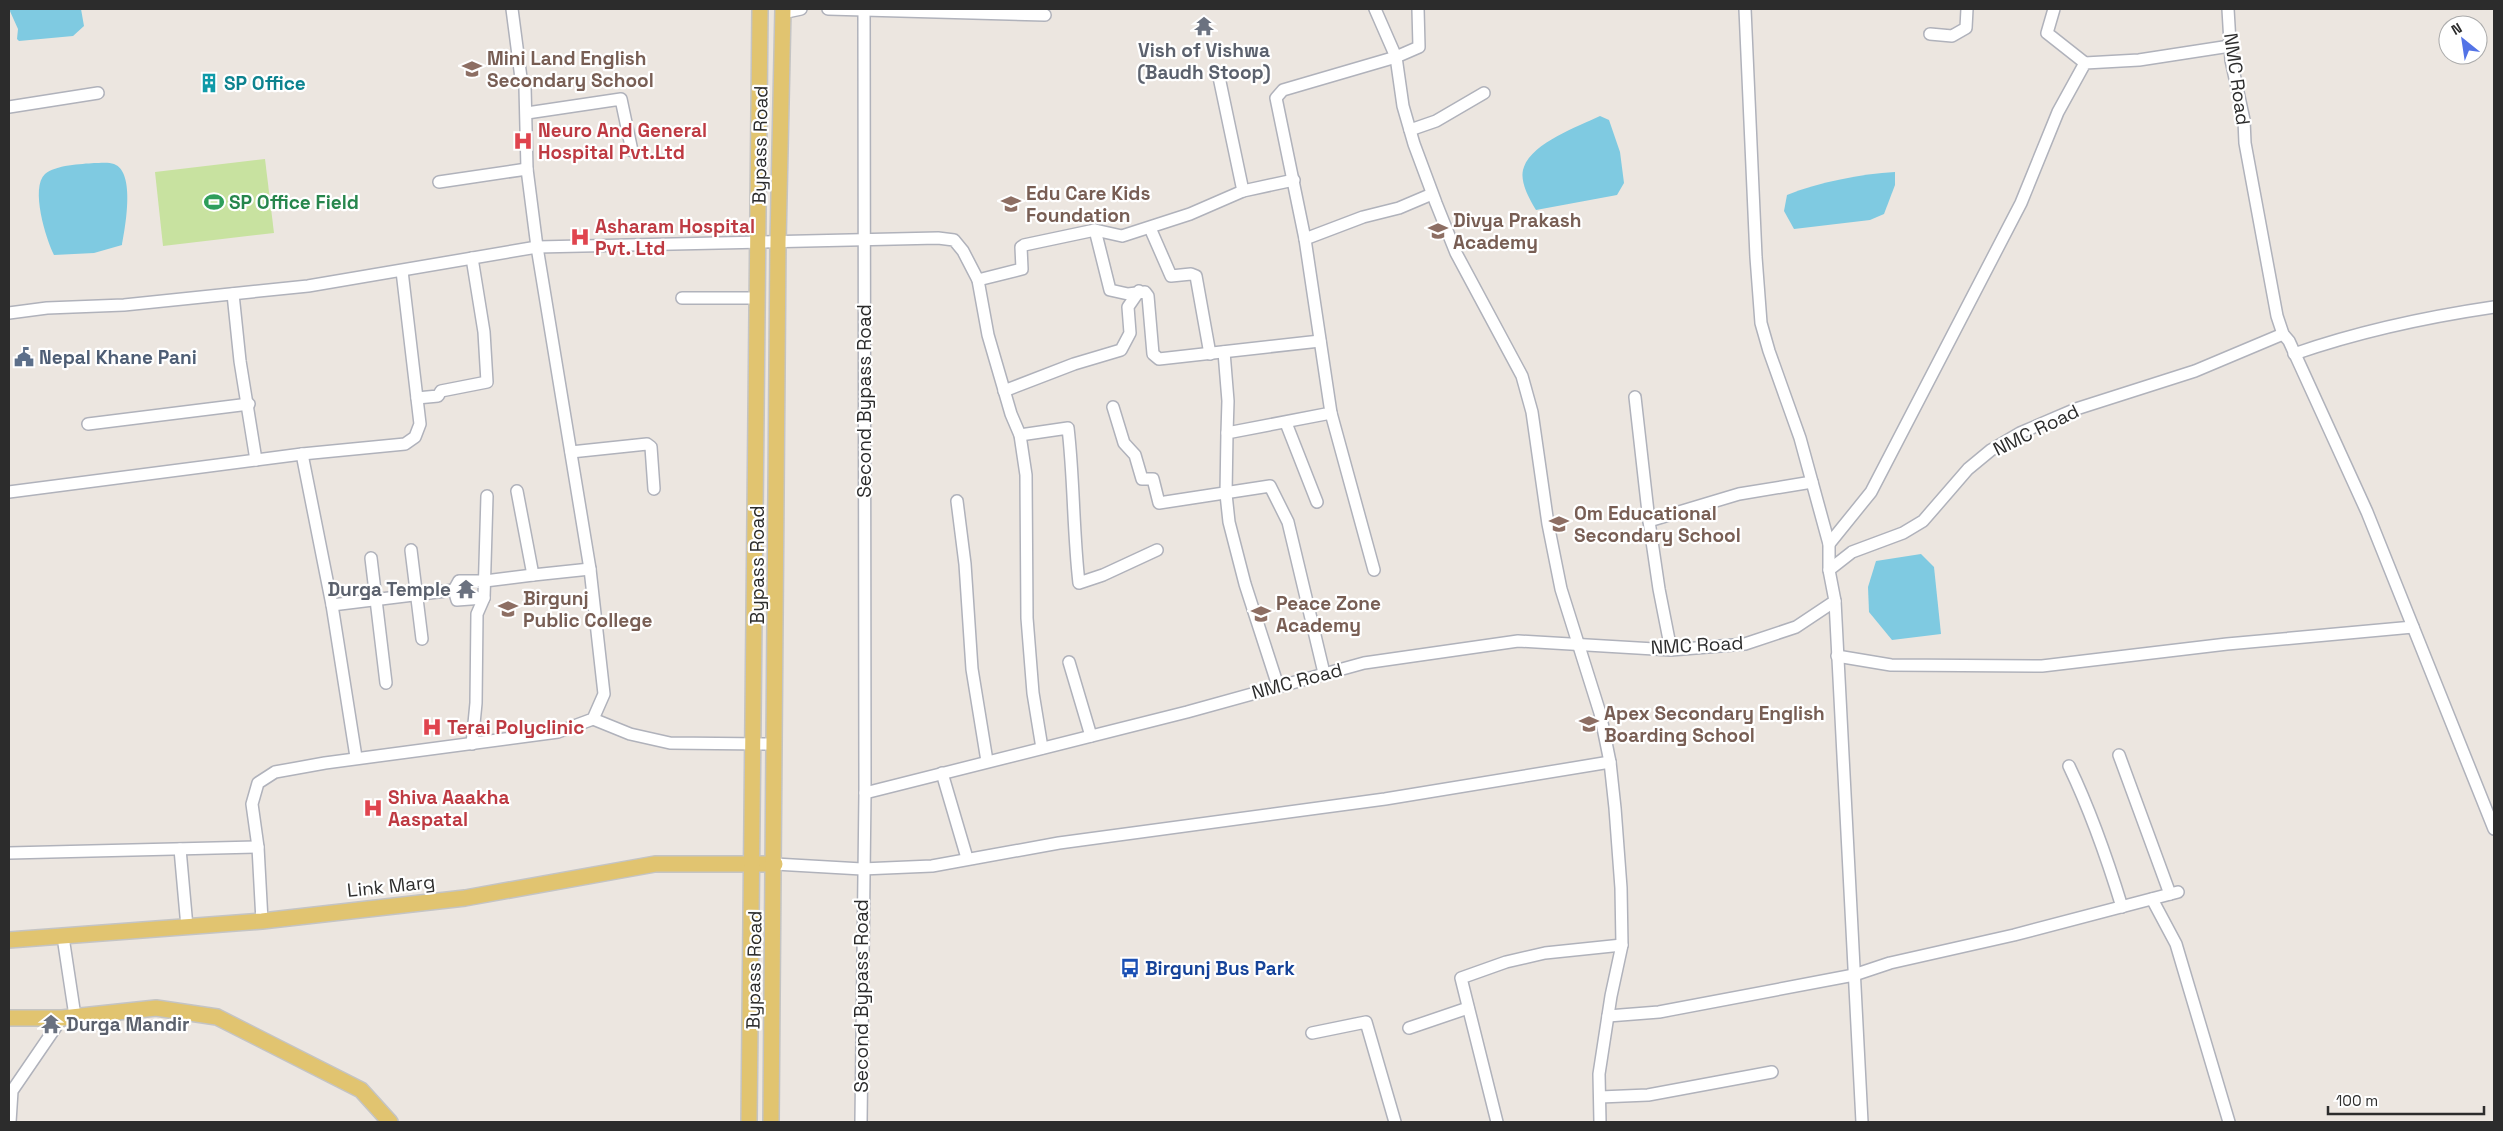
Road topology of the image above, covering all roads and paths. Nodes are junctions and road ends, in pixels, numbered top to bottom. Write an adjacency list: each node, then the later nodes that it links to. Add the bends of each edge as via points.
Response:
1 (512, 9): 22 (street)
2 (760, 9): 33 (main road, Bypass Road)
3 (802, 9): 12 (street)
4 (828, 9): 5 (street)
5 (864, 9): 13 (street); 34 (street, Second Bypass Road)
6 (1376, 9): 16 (street)
7 (1418, 9): 16 (street, via 1419,47)
8 (1745, 9): 64 (street, via 1761,322)
9 (1967, 9): 14 (street, via 1966,28 1952,36)
10 (2054, 9): 17 (street, via 2047,33)
11 (2228, 9): 15 (street, NMC Road)
12 (782, 11): 35 (main road, Bypass Road)
13 (1045, 15)
14 (1930, 34)
15 (2230, 46): 17 (street, via 2138,60); 46 (street, NMC Road, via 2277,316)
16 (1396, 57): 23 (street); 26 (street, via 1283,90 1277,95 1277,108)
17 (2085, 63): 73 (street, via 2058,112 2020,203 1871,492)
18 (1219, 77): 28 (street)
19 (98, 93): 21 (street)
20 (1484, 94): 23 (street, via 1436,121)
21 (9, 107)
22 (527, 113): 24 (street, via 620,99); 25 (street)
23 (1410, 130): 29 (street)
24 (632, 151)
25 (527, 169): 27 (street); 36 (street)
26 (1294, 180): 28 (street); 32 (street)
27 (439, 182)
28 (1243, 191): 30 (street)
29 (1432, 194): 32 (street); 90 (street, via 1456,254 1522,376 1532,412 1561,589)
30 (1150, 228): 31 (street, via 1122,236); 49 (street, via 1170,276 1196,276)
31 (1095, 230): 39 (street, via 1024,245 1021,247 1022,269); 40 (street, via 1110,290 1128,294)
32 (1305, 239): 47 (street)
33 (758, 240): 35 (street); 36 (street); 43 (main road, Bypass Road)
34 (864, 240): 35 (street); 39 (street, via 954,240); 109 (street, Second Bypass Road)
35 (778, 242): 101 (main road, Bypass Road)
36 (537, 246): 37 (street); 61 (street)
37 (472, 258): 38 (street); 53 (street, via 484,332 487,382 441,392 438,396)
38 (402, 271): 41 (street); 53 (street)
39 (978, 280): 51 (street, via 988,335)
40 (1138, 291): 49 (street, via 1148,296 1155,357); 51 (street, via 1128,307 1130,333 1122,350 1074,364)
41 (233, 294): 45 (street); 54 (street, via 240,361)
42 (682, 298): 43 (street)
43 (757, 298): 100 (main road, Bypass Road)
44 (2494, 307): 50 (street, via 2380,328)
45 (9, 313)
46 (2283, 334): 50 (street); 79 (street, NMC Road, via 2196,371 2076,409 2020,433 1991,450 1968,469 1923,521 1903,533 1852,552)
47 (1320, 340): 48 (street); 56 (street)
48 (1224, 352): 49 (street); 59 (street)
49 (1210, 354)
50 (2294, 354): 88 (street, via 2331,428)
51 (1004, 391): 60 (street)
52 (1635, 396): 72 (street)
53 (417, 398): 62 (street, via 420,424 415,437 405,444)
54 (249, 404): 58 (street); 63 (street)
55 (1113, 407): 68 (street, via 1124,443 1135,455 1142,479 1153,478 1159,503)
56 (1331, 413): 57 (street); 78 (street)
57 (1286, 423): 59 (street); 71 (street)
58 (88, 424)
59 (1227, 433): 68 (street)
60 (1020, 435): 75 (street, via 1068,428 1074,477 1079,583); 102 (street, via 1026,475 1027,618)
61 (571, 452): 65 (street, via 647,444 653,454); 77 (street)
62 (302, 454): 63 (street); 87 (street)
63 (256, 460): 67 (street)
64 (1812, 482): 72 (street, via 1739,494); 73 (street)
65 (654, 490)
66 (517, 491): 80 (street)
67 (9, 492)
68 (1226, 494): 94 (street, via 1270,486 1288,522); 96 (street, via 1229,522 1245,584)
69 (487, 496): 81 (street)
70 (957, 501): 105 (street, via 972,669)
71 (1317, 502)
72 (1649, 521): 91 (street, via 1658,589)
73 (1830, 544): 79 (street)
74 (411, 550): 83 (street)
75 (1156, 550)
76 (371, 558): 85 (street)
77 (590, 569): 80 (street); 97 (street, via 604,694)
78 (1374, 570)
79 (1829, 570): 86 (street)
80 (532, 575): 81 (street)
81 (485, 581): 82 (street, via 459,581); 84 (street)
82 (454, 590): 83 (street); 84 (street, via 457,600)
83 (416, 595): 85 (street); 89 (street)
84 (484, 598): 99 (street, via 477,614)
85 (375, 600): 87 (street); 95 (street)
86 (1835, 601): 91 (street, NMC Road, via 1796,626 1745,644); 92 (street)
87 (332, 605): 104 (street)
88 (2413, 627): 92 (street, via 2227,644 2042,666 1891,665); 110 (street)
89 (422, 639)
90 (1580, 646): 91 (street, NMC Road); 94 (street, NMC Road, via 1518,641 1364,662); 106 (street, via 1600,713)
91 (1671, 650)
92 (1837, 656): 125 (street)
93 (1069, 662): 98 (street)
94 (1324, 673): 96 (street, NMC Road)
95 (386, 684)
96 (1278, 686): 98 (street, NMC Road)
97 (594, 719): 99 (street, via 558,732); 100 (street, via 630,734 670,743)
98 (1091, 736): 102 (street, NMC Road)
99 (472, 744): 104 (street)
100 (753, 744): 101 (street); 115 (main road, Bypass Road)
101 (774, 744): 116 (main road, Bypass Road)
102 (1042, 748): 105 (street, NMC Road)
103 (2119, 755): 118 (street, via 2174,893)
104 (356, 757): 111 (street, via 275,772 258,783 252,804)
105 (987, 761): 108 (street, NMC Road)
106 (1610, 762): 114 (street, via 1384,799); 124 (street, via 1621,888)
107 (2069, 766): 119 (street, via 2104,849)
108 (942, 773): 109 (street, NMC Road); 114 (street)
109 (865, 793): 117 (street, Second Bypass Road)
110 (2494, 829)
111 (258, 848): 112 (street); 120 (street)
112 (180, 849): 113 (street); 121 (street)
113 (9, 853)
114 (967, 858): 117 (street, via 932,866)
115 (753, 864): 116 (main road, Link Marg); 120 (main road, Link Marg, via 655,864 465,898); 137 (main road, Bypass Road)
116 (775, 864): 117 (street); 138 (main road, Bypass Road)
117 (862, 869): 139 (street, Second Bypass Road)
118 (2152, 899): 119 (street); 144 (street, via 2176,944)
119 (2122, 907): 125 (street, via 1890,963)
120 (262, 921): 121 (main road, Link Marg)
121 (187, 927): 122 (main road, Link Marg)
122 (63, 937): 123 (main road, Link Marg); 128 (street)
123 (9, 940)
124 (1622, 945): 126 (street, via 1546,953 1506,962 1461,978); 127 (street)
125 (1854, 975): 127 (street, via 1659,1012); 143 (street)
126 (1468, 1008): 130 (street); 141 (street)
127 (1608, 1016): 134 (street, via 1599,1074)
128 (69, 1017): 129 (main road); 133 (street); 136 (main road, via 156,1008 217,1017 361,1090)
129 (9, 1018)
130 (1409, 1028)
131 (1312, 1033): 140 (street, via 1366,1022)
132 (1772, 1072): 134 (street, via 1648,1095)
133 (10, 1090): 135 (street)
134 (1600, 1097): 142 (street)
135 (10, 1122)
136 (390, 1122)
137 (749, 1122)
138 (771, 1122)
139 (860, 1122)
140 (1395, 1122)
141 (1497, 1122)
142 (1600, 1122)
143 (1862, 1122)
144 (2229, 1122)

